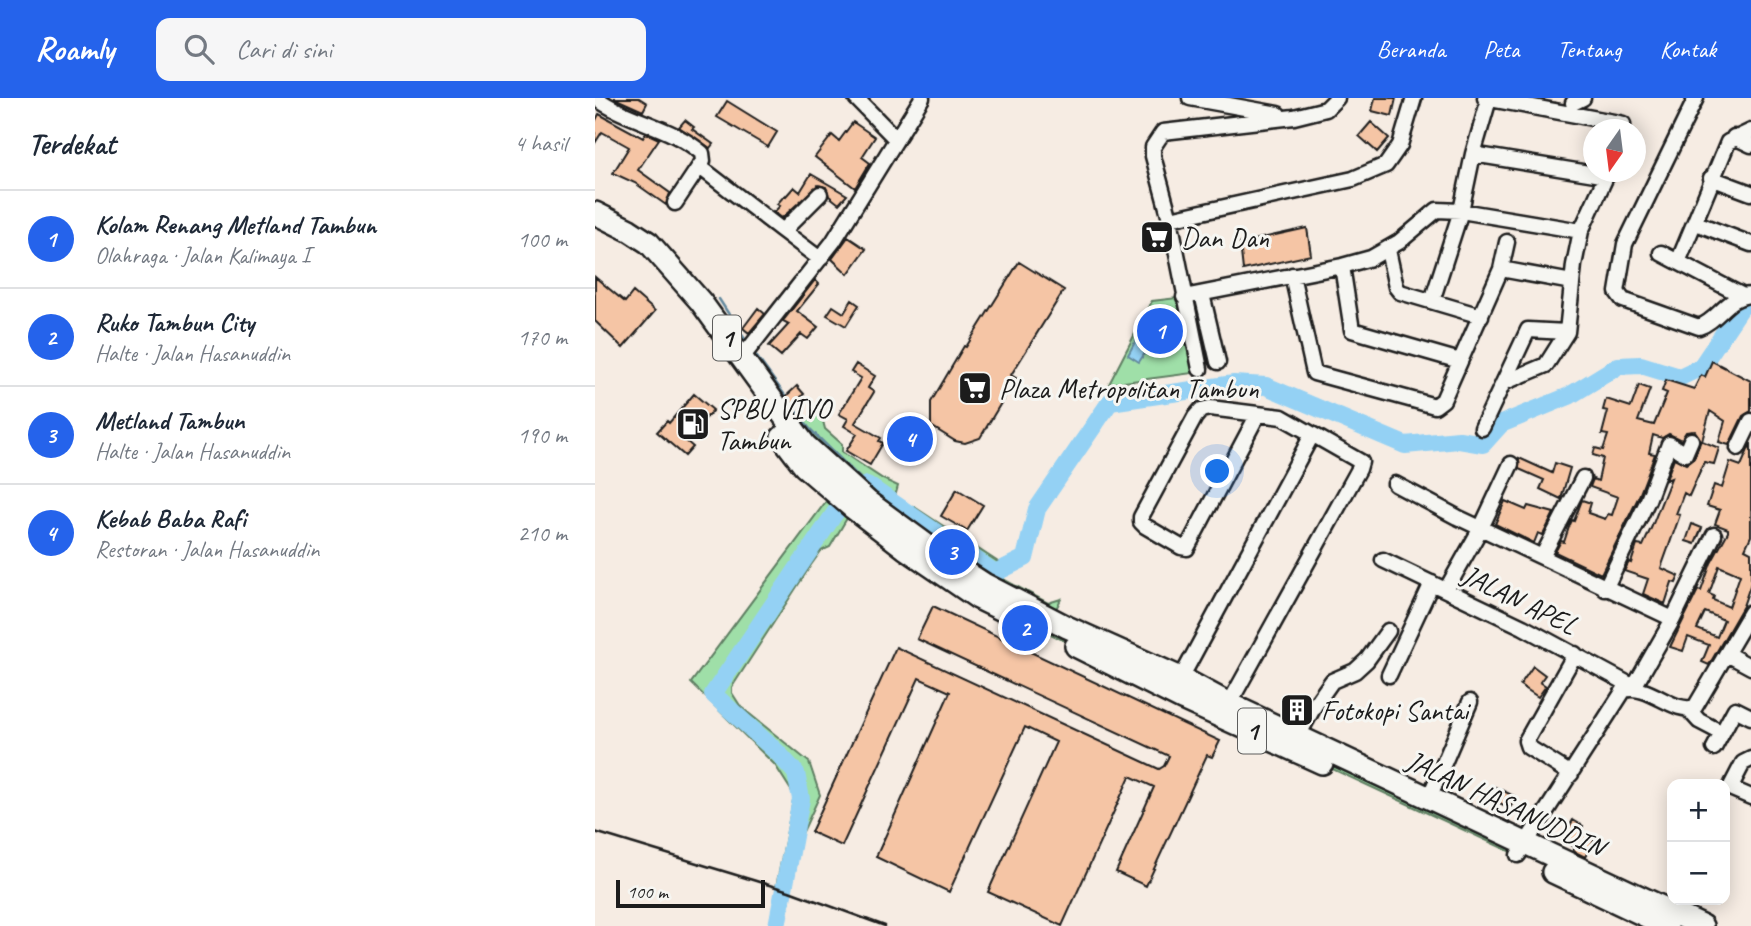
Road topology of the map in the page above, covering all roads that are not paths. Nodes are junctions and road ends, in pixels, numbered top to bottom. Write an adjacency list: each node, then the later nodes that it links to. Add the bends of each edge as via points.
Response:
1 (596, 98): 17 (street, via 691,145 702,153)
2 (856, 98): 14 (street)
3 (922, 98): 14 (street)
4 (1190, 98): 10 (street)
5 (1337, 98): 10 (street, via 1326,109)
6 (1414, 98): 26 (street, via 1400,145 1386,165 1353,179)
7 (1696, 98): 42 (street, via 1625,244 1617,292 1623,300 1699,327)
8 (1487, 99): 9 (street); 16 (street)
9 (1574, 103): 11 (street)
10 (1294, 117): 26 (street, via 1163,132 1153,156)
11 (1611, 119)
12 (1751, 131): 13 (street)
13 (1734, 137): 15 (street); 19 (street)
14 (896, 139): 35 (street)
15 (1751, 145)
16 (1473, 154): 18 (street); 24 (street)
17 (700, 167): 23 (street); 29 (street)
18 (1583, 170)
19 (1711, 178): 21 (street); 27 (street)
20 (1603, 182): 30 (street)
21 (1751, 193)
22 (820, 194): 29 (street)
23 (675, 203)
24 (1461, 211): 30 (street); 33 (street, via 1437,210); 44 (street)
25 (595, 213): 47 (highway, JALAN HASANUDDIN / 1, via 649,243 701,302)
26 (1170, 219): 43 (street)
27 (1696, 223): 32 (street); 36 (street)
28 (595, 226): 61 (highway, JALAN HASANUDDIN / 1, via 643,256 667,278 794,454)
29 (783, 231): 35 (street)
30 (1581, 231): 40 (street)
31 (1507, 242): 38 (street)
32 (1751, 244)
33 (1388, 250): 37 (street); 44 (street, via 1397,290)
34 (1661, 253): 36 (street)
35 (820, 259): 47 (street)
36 (1678, 262): 42 (street)
37 (1342, 266): 39 (street); 49 (street, via 1352,330)
38 (1501, 269): 40 (street); 45 (street)
39 (1292, 275): 41 (street); 49 (street, via 1317,375 1435,406 1443,400)
40 (1572, 282): 46 (street)
41 (1202, 294): 43 (street); 48 (street)
42 (1747, 295)
43 (1184, 297): 50 (street)
44 (1432, 301): 45 (street)
45 (1481, 316): 49 (street)
46 (1567, 332): 51 (street, via 1546,365); 51 (street, via 1528,330)
47 (741, 359): 61 (highway, JALAN HASANUDDIN / 1)
48 (1218, 362)
49 (1460, 362)
50 (1200, 369)
51 (1503, 383): 54 (street)
52 (1258, 414): 52 (street, via 1202,410 1141,522 1187,548); 55 (street, via 1282,417)
53 (1751, 421): 57 (street)
54 (1482, 428)
55 (1312, 435): 75 (street); 79 (street, via 1357,459 1359,469)
56 (1691, 440): 68 (street, via 1685,454 1669,444)
57 (1738, 449)
58 (1511, 464): 63 (street)
59 (1583, 478): 65 (street)
60 (1395, 484): 63 (street)
61 (839, 486): 62 (highway, JALAN HASANUDDIN / 1)
62 (860, 505): 75 (highway, JALAN HASANUDDIN / 1, via 984,584 1067,627); 89 (highway, JALAN HASANUDDIN / 1, via 905,548 978,598 1184,700)
63 (1481, 528): 65 (street); 67 (street)
64 (1714, 536): 70 (street)
65 (1542, 558): 68 (street)
66 (1383, 560): 67 (street, JALAN APEL)
67 (1439, 586): 72 (street, JALAN APEL); 76 (street)
68 (1605, 589): 70 (street)
69 (1751, 612): 73 (street)
70 (1673, 620): 77 (street)
71 (1388, 631): 83 (street, via 1355,671 1332,681)
72 (1575, 654): 77 (street, JALAN APEL); 86 (street, via 1526,741 1528,747)
73 (1727, 654): 74 (street); 80 (street, via 1699,703)
74 (1751, 667)
75 (1183, 674): 79 (highway, JALAN HASANUDDIN / 1)
76 (1388, 675)
77 (1633, 687): 80 (street, JALAN APEL); 86 (street, via 1616,700)
78 (1470, 702): 88 (street)
79 (1229, 704): 83 (highway, JALAN HASANUDDIN / 1)
80 (1689, 710): 82 (street, JALAN APEL)
81 (1751, 717): 82 (street, via 1735,709)
82 (1722, 733): 84 (street)
83 (1299, 736): 88 (highway, JALAN HASANUDDIN / 1)
84 (1714, 748)
85 (1751, 759): 87 (street, via 1743,763 1730,788)
86 (1571, 774): 89 (street)
87 (1751, 797)
88 (1429, 798): 89 (highway, JALAN HASANUDDIN / 1)
89 (1522, 849): 90 (highway, JALAN HASANUDDIN / 1); 91 (highway, JALAN HASANUDDIN / 1)
90 (1667, 926)
91 (1702, 926)

